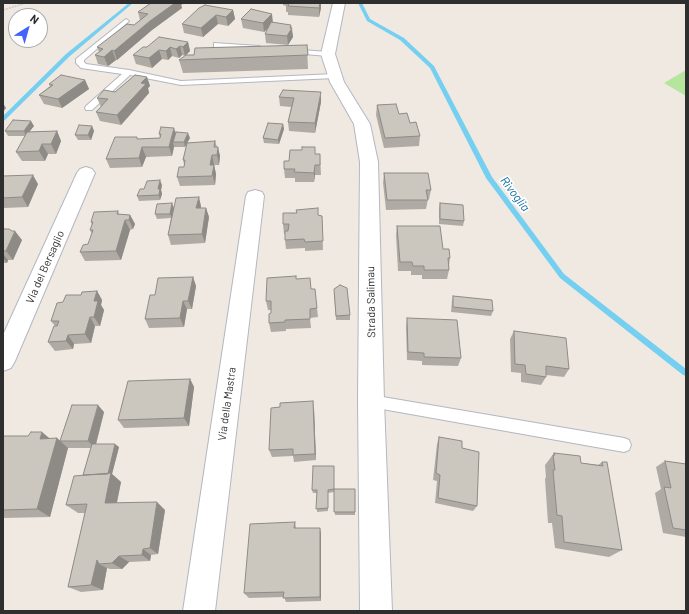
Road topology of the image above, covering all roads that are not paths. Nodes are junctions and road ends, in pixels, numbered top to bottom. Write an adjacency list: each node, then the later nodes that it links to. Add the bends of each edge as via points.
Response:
1 (339, 3): 6 (street, Strada Salimau)
2 (126, 21): 7 (lane, via 80,60 80,63 84,66)
3 (217, 45): 4 (lane)
4 (265, 49)
5 (281, 50): 6 (lane)
6 (328, 54): 8 (street, Strada Salimau)
7 (129, 72): 8 (lane, via 181,82); 9 (lane)
8 (335, 76): 13 (street, Strada Salimau, via 336,82 362,124 369,162)
9 (89, 108)
10 (86, 173): 12 (street, Via del Bersaglio)
11 (255, 196): 15 (street, Via della Mastra)
12 (3, 361)
13 (372, 401): 14 (lane); 16 (street, Strada Salimau)
14 (624, 445)
15 (199, 611)
16 (376, 611)

